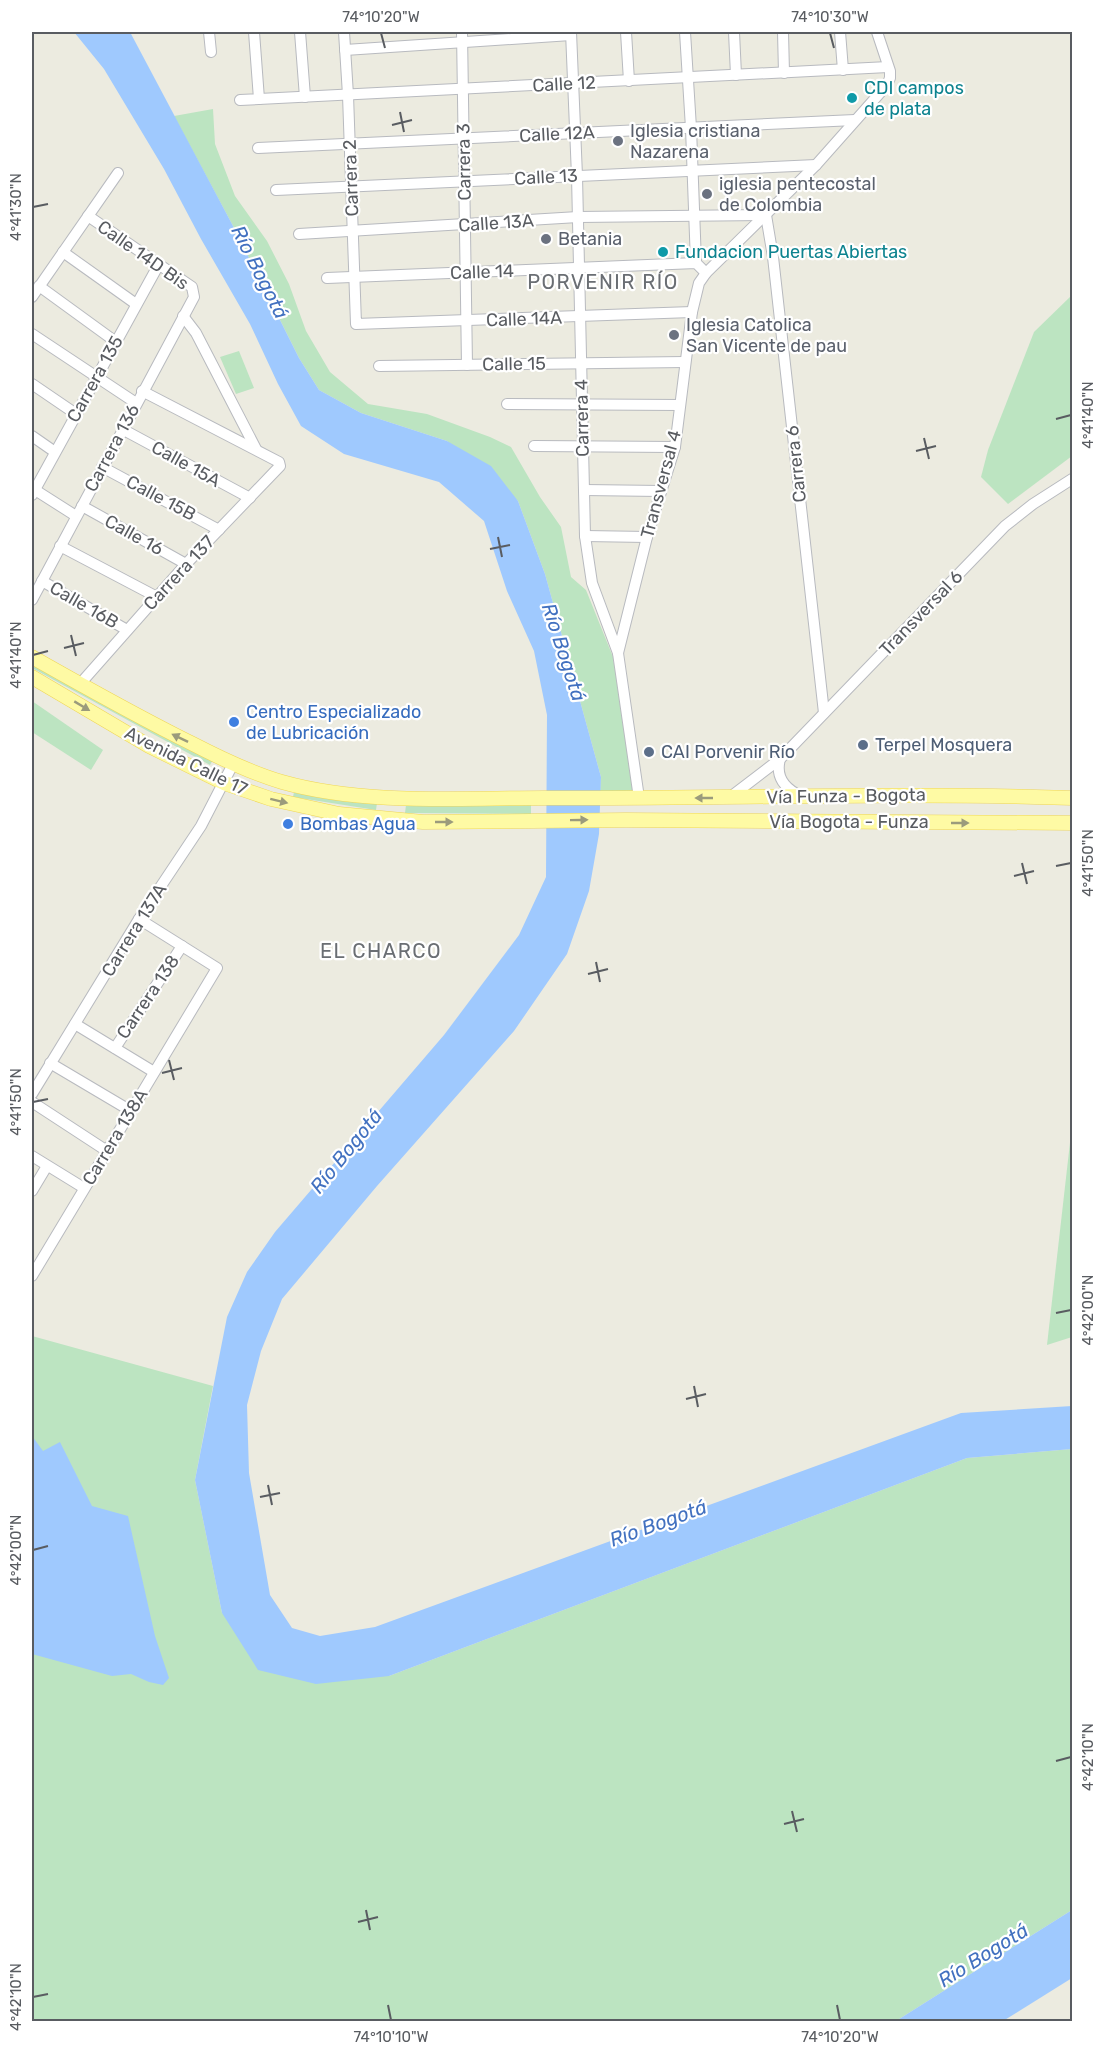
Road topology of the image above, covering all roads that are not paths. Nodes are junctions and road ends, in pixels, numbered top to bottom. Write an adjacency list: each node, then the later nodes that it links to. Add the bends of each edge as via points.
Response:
1 (210, 32): 14 (street)
2 (254, 32): 25 (street)
3 (300, 32): 24 (street)
4 (344, 32): 13 (street, Carrera 2)
5 (626, 32): 20 (street)
6 (685, 32): 19 (street)
7 (734, 32): 18 (street)
8 (783, 32): 17 (street)
9 (840, 32): 16 (street)
10 (877, 32): 15 (street)
11 (571, 33): 12 (street); 21 (street, Carrera 4)
12 (462, 37): 13 (street); 22 (street, Carrera 3)
13 (345, 50): 23 (street, Carrera 2)
14 (211, 52)
15 (888, 67): 16 (street, Calle 12); 27 (street, Transversal 4, via 891,75 887,85)
16 (843, 70): 17 (street, Calle 12)
17 (784, 73): 18 (street, Calle 12)
18 (736, 75): 19 (street, Calle 12)
19 (689, 77): 20 (street, Calle 12); 28 (street)
20 (629, 81): 21 (street, Calle 12)
21 (573, 83): 22 (street, Calle 12); 29 (street, Carrera 4)
22 (463, 89): 23 (street, Calle 12); 30 (street, Carrera 3)
23 (348, 95): 24 (street, Calle 12); 31 (street, Carrera 2)
24 (305, 97): 25 (street, Calle 12)
25 (259, 99): 26 (street, Calle 12)
26 (240, 100)
27 (855, 120): 28 (street, Calle 12A); 33 (street, Transversal 4)
28 (691, 128): 29 (street, Calle 12A); 34 (street)
29 (575, 134): 30 (street, Calle 12A); 36 (street, Carrera 4)
30 (464, 139): 31 (street, Calle 12A); 37 (street, Carrera 3)
31 (350, 144): 32 (street, Calle 12A); 38 (street, Carrera 2)
32 (258, 148)
33 (816, 165): 34 (street, Calle 13); 41 (street, Transversal 4)
34 (693, 170): 36 (street, Calle 13); 40 (street)
35 (118, 173): 42 (street)
36 (577, 176): 37 (street, Calle 13); 43 (street, Carrera 4)
37 (464, 181): 38 (street, Calle 13); 44 (street, Carrera 3)
38 (351, 187): 39 (street, Calle 13); 45 (street, Carrera 2)
39 (276, 190)
40 (694, 215): 41 (street, Calle 13A); 43 (street, Calle 13A); 48 (street)
41 (766, 215): 52 (street, Transversal 4); 105 (street, Carrera 6)
42 (88, 216): 47 (street); 49 (street, Calle 14D Bis)
43 (578, 217): 44 (street, Calle 13A); 50 (street, Carrera 4)
44 (465, 225): 45 (street, Calle 13A); 51 (street, Carrera 3)
45 (353, 232): 46 (street, Calle 13A); 53 (street, Carrera 2)
46 (299, 234)
47 (63, 252): 55 (street); 58 (street)
48 (696, 263): 50 (street, Calle 14); 52 (street)
49 (159, 264): 57 (street, Calle 14D Bis, via 192,287); 58 (street, Carrera 135)
50 (579, 267): 51 (street, Calle 14); 61 (street, Carrera 4)
51 (466, 272): 53 (street, Calle 14); 62 (street, Carrera 3)
52 (706, 273): 59 (street, Transversal 4)
53 (354, 277): 54 (street, Calle 14); 63 (street, Carrera 2)
54 (327, 278)
55 (39, 286): 56 (street); 65 (street)
56 (32, 297)
57 (194, 297): 60 (street, Carrera 136)
58 (136, 304): 65 (street, Carrera 135)
59 (692, 312): 61 (street, Calle 14A); 66 (street, Transversal 4)
60 (183, 316): 72 (street, Carrera 136); 83 (street, via 196,333)
61 (580, 317): 62 (street, Calle 14A); 67 (street, Carrera 4)
62 (467, 321): 63 (street, Calle 14A); 68 (street, Carrera 3)
63 (356, 324)
64 (32, 334): 70 (street)
65 (116, 342): 70 (street, Carrera 135)
66 (685, 362): 67 (street, Calle 15); 76 (street, Transversal 4)
67 (581, 363): 68 (street, Calle 15); 75 (street, Carrera 4)
68 (467, 365): 69 (street, Calle 15)
69 (379, 366)
70 (97, 377): 73 (street); 77 (street, Carrera 135)
71 (32, 384): 77 (street)
72 (142, 391): 73 (street, Carrera 136); 83 (street)
73 (136, 403): 78 (street, Carrera 136)
74 (507, 404): 75 (street)
75 (582, 404): 76 (street); 81 (street, Carrera 4)
76 (680, 405): 82 (street, Transversal 4)
77 (76, 414): 84 (street, Carrera 135)
78 (122, 429): 85 (street, Carrera 136); 90 (street, Calle 15A)
79 (32, 436): 84 (street)
80 (534, 446): 81 (street)
81 (583, 446): 82 (street); 87 (street, Carrera 4)
82 (675, 447): 89 (street, Transversal 4)
83 (256, 449): 90 (street, Carrera 137, via 280,464)
84 (55, 452): 88 (street, Carrera 135)
85 (102, 467): 91 (street, Carrera 136); 92 (street, Calle 15B)
86 (1072, 479): 105 (street, Transversal 6, via 996,534)
87 (584, 490): 89 (street); 93 (street, Carrera 4)
88 (32, 491): 91 (street, Calle 16)
89 (661, 491): 94 (street, Transversal 4)
90 (250, 498): 92 (street, Carrera 137)
91 (79, 511): 95 (street, Carrera 136); 96 (street, Calle 16)
92 (219, 530): 96 (street, Carrera 137)
93 (585, 536): 94 (street); 101 (street, Carrera 4, via 592,583)
94 (647, 537): 101 (street, Transversal 4)
95 (60, 546): 97 (street, Carrera 136); 98 (street)
96 (186, 564): 98 (street, Carrera 137)
97 (42, 580): 99 (street, Carrera 136); 100 (street, Calle 16B)
98 (157, 597): 100 (street, Carrera 137)
99 (32, 600)
100 (127, 630): 104 (street, Carrera 137)
101 (618, 653): 113 (street, Carrera 4)
102 (32, 657): 104 (main road, Avenida Calle 17)
103 (32, 676): 108 (main road, Avenida Calle 17, one-way to 108, via 149,746)
104 (80, 684): 107 (main road, Avenida Calle 17, one-way to 104)
105 (824, 713): 106 (street, Transversal 6)
106 (780, 759): 110 (street, via 781,780 790,791); 114 (street, Transversal 6)
107 (233, 764): 108 (street, Carrera 137A); 109 (main road, Avenida Calle 17, via 300,787)
108 (224, 783): 116 (main road, Avenida Calle 17, one-way to 116, via 306,807); 120 (street, Carrera 137A, via 201,826)
109 (387, 796): 112 (main road, Avenida Calle 17); 116 (main road)
110 (805, 797): 111 (main road, Vía Funza - Bogota); 114 (main road, Vía Funza - Bogota)
111 (1056, 797): 115 (main road, Vía Funza - Bogota); 118 (main road)
112 (620, 798): 113 (main road, Vía Funza - Bogota)
113 (639, 798): 114 (main road, Vía Funza - Bogota, one-way to 113)
114 (729, 798)
115 (1072, 798)
116 (385, 819): 117 (main road, Avenida Calle 17, one-way to 117)
117 (532, 821): 118 (main road, Vía Bogota - Funza, one-way to 118)
118 (1054, 822): 119 (main road, Vía Bogota - Funza)
119 (1072, 823)
120 (139, 919): 121 (street); 122 (street, Carrera 137A)
121 (182, 946): 123 (street, Carrera 138); 125 (street, Carrera 138A, via 217,968)
122 (75, 1024): 123 (street); 124 (street, Carrera 137A)
123 (114, 1048): 125 (street)
124 (50, 1063): 126 (street, Carrera 137A); 128 (street)
125 (154, 1072): 128 (street, Carrera 138A)
126 (32, 1094)
127 (32, 1102): 129 (street)
128 (131, 1110): 129 (street, Carrera 138A)
129 (107, 1150): 132 (street, Carrera 138A)
130 (32, 1156): 131 (street)
131 (47, 1166): 132 (street); 133 (street)
132 (84, 1188): 134 (street, Carrera 138A)
133 (32, 1191)
134 (32, 1275)

